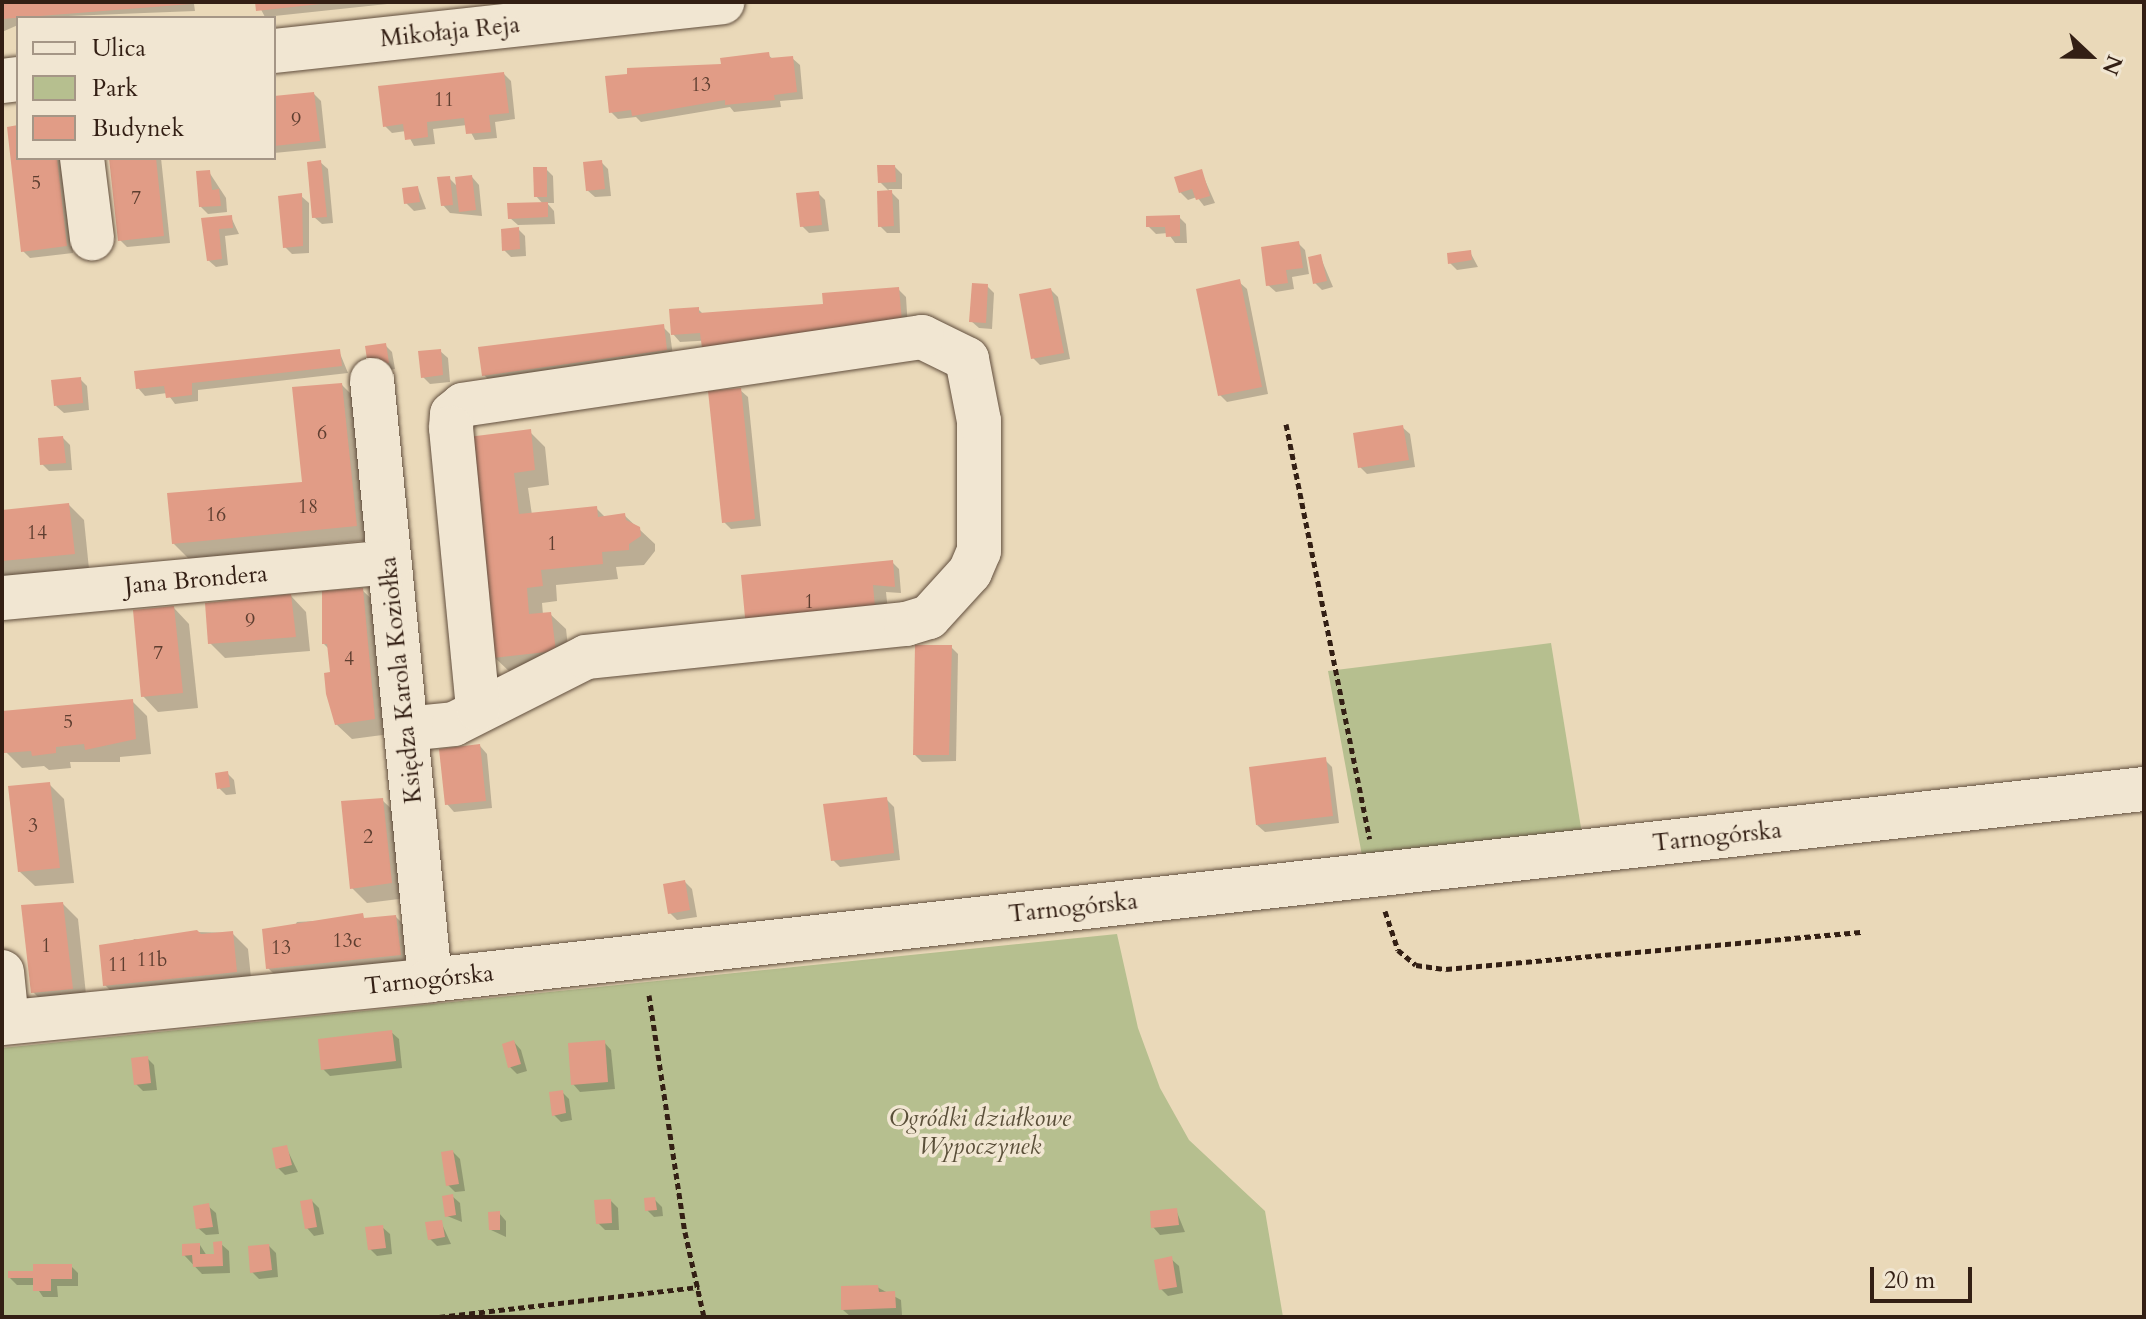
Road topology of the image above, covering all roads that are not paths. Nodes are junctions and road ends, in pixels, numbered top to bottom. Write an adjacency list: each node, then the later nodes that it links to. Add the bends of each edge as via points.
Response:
1 (722, 2): 2 (street, Mikołaja Reja)
2 (276, 51)
3 (82, 160): 4 (street)
4 (92, 238)
5 (372, 380): 6 (street, Księdza Karola Koziołka)
6 (389, 562): 7 (street, Jana Brondera); 9 (street, Księdza Karola Koziołka)
7 (2, 598)
8 (478, 709): 8 (street, via 451,428 452,414 463,405 922,337 967,359 979,421 979,551 970,572 929,617 906,624 586,657); 9 (street, via 454,724)
9 (406, 729): 12 (street, Księdza Karola Koziołka)
10 (2144, 789): 12 (street, Tarnogórska)
11 (2, 972): 13 (street)
12 (430, 980): 13 (street, Tarnogórska)
13 (5, 1022)

